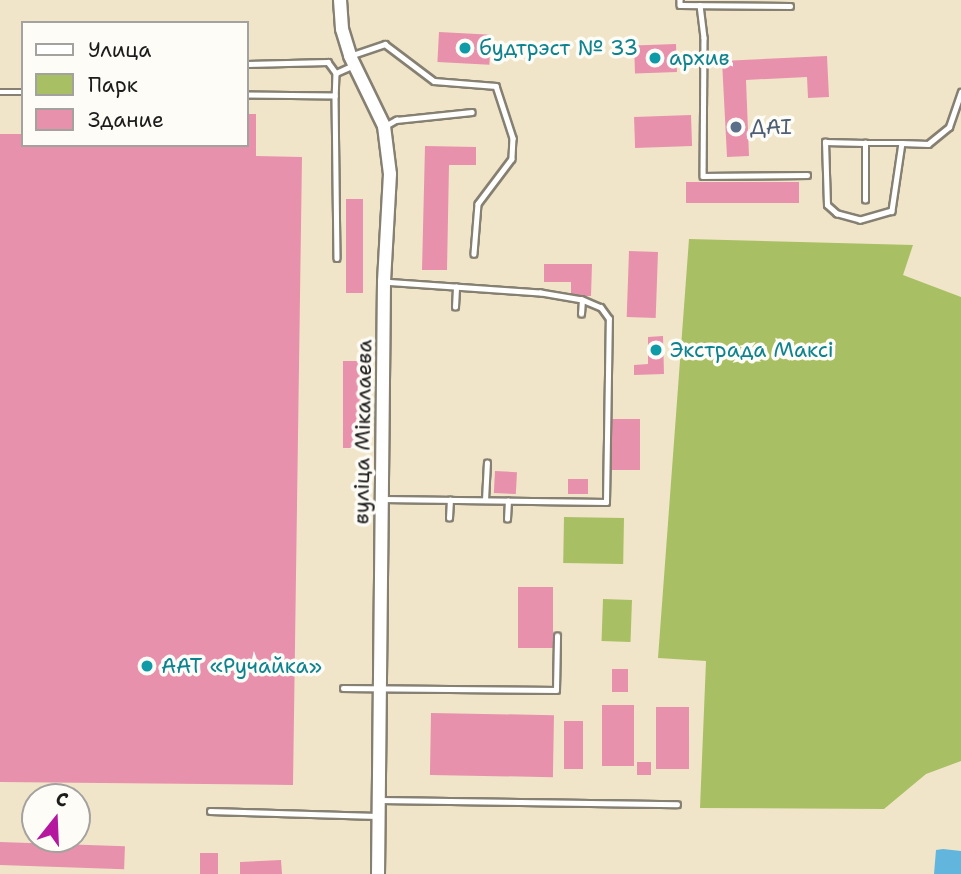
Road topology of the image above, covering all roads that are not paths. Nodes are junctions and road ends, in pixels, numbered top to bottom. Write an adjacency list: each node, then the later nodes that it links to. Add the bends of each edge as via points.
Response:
1 (340, 0): 5 (main road, вуліца Мікалаева, via 342,29)
2 (680, 0): 3 (lane, via 680,5)
3 (700, 5): 4 (lane); 17 (lane, via 703,176)
4 (790, 6)
5 (352, 60): 7 (lane); 14 (main road, вуліца Мікалаева); 19 (lane, via 385,44 434,81 496,86 513,138 512,159 478,204)
6 (248, 64): 7 (lane, via 328,62)
7 (336, 73): 12 (lane)
8 (0, 92): 9 (lane)
9 (21, 92)
10 (961, 92): 16 (lane, via 949,127 928,144)
11 (248, 95): 12 (lane)
12 (335, 96): 20 (lane)
13 (472, 112): 14 (lane, via 396,120)
14 (384, 126): 21 (main road, вуліца Мікалаева, via 390,174)
15 (865, 143): 16 (lane); 16 (lane, via 825,142 827,205 836,214 860,220 892,211); 18 (lane)
16 (902, 143)
17 (807, 175)
18 (864, 200)
19 (474, 254)
20 (337, 258)
21 (384, 282): 22 (lane); 27 (main road, вуліца Мікалаева)
22 (456, 287): 23 (lane); 24 (lane)
23 (582, 300): 25 (lane); 30 (lane, via 601,308 610,319 606,502)
24 (455, 307)
25 (581, 314)
26 (486, 463): 29 (lane)
27 (381, 499): 28 (lane); 35 (main road, вуліца Мікалаева)
28 (450, 500): 29 (lane); 31 (lane)
29 (485, 500): 30 (lane)
30 (508, 501): 32 (lane)
31 (449, 518)
32 (508, 519)
33 (557, 636): 35 (lane, via 556,690)
34 (343, 688): 35 (lane)
35 (379, 688): 36 (main road, вуліца Мікалаева)
36 (379, 800): 37 (lane); 39 (main road, вуліца Мікалаева)
37 (677, 804)
38 (210, 811): 39 (lane)
39 (379, 816): 40 (main road, вуліца Мікалаева)
40 (378, 874)

